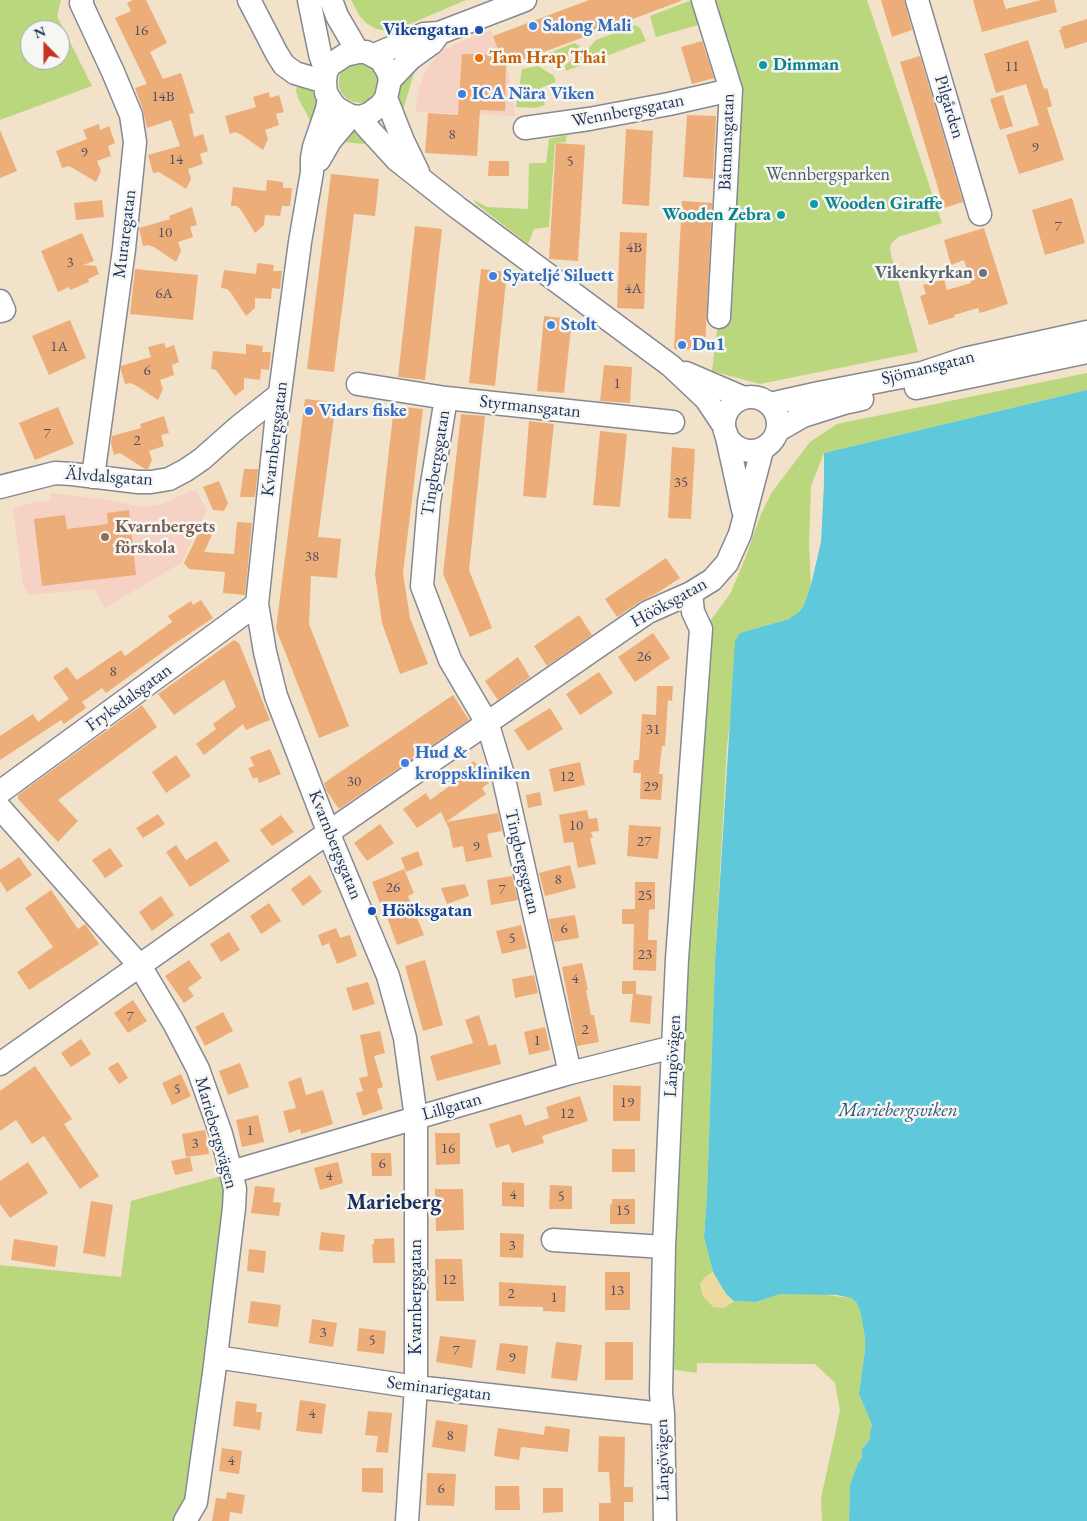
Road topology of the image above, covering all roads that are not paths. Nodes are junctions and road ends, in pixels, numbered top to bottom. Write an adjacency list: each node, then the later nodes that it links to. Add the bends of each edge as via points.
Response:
1 (82, 0): 32 (street, Muraregatan, via 131,115 135,142)
2 (249, 0): 11 (street, via 284,65 295,73)
3 (309, 0): 11 (street, via 320,54)
4 (318, 0): 11 (street, via 329,34)
5 (331, 0): 10 (street, via 337,16)
6 (525, 0): 9 (street)
7 (703, 0): 13 (street, Båtmansgatan)
8 (916, 0): 18 (street, Pilgården)
9 (438, 32): 10 (street); 12 (street, via 432,43 412,58)
10 (366, 54): 11 (street, via 345,55); 12 (street, via 385,66)
11 (329, 78): 14 (street, via 338,109); 16 (street, Kvarnbergsgatan)
12 (388, 89): 14 (street, via 376,110); 17 (street, via 403,141)
13 (731, 90): 15 (street, Wennbergsgatan, via 589,119); 19 (street, Båtmansgatan)
14 (355, 116): 16 (street, Kvarnbergsgatan, via 324,150); 17 (street, via 398,160)
15 (525, 128)
16 (312, 172): 24 (street, Kvarnbergsgatan)
17 (420, 177): 22 (street)
18 (980, 214)
19 (719, 317)
20 (1087, 332): 27 (street, Sjömansgatan, via 964,359 922,373)
21 (1087, 352): 30 (street, Sjömansgatan, via 844,403 803,416)
22 (671, 366): 26 (street); 29 (street, via 706,399)
23 (358, 384): 25 (street, Styrmansgatan)
24 (280, 394): 32 (street, Älvdalsgatan, via 202,459 169,479 138,482); 36 (street, Kvarnbergsgatan)
25 (446, 398): 28 (street, Styrmansgatan); 37 (street, Tingbergsgatan, via 429,502 422,586 450,660)
26 (744, 398): 27 (street, via 762,399); 29 (street, via 727,412)
27 (770, 404): 30 (street, via 777,416)
28 (673, 422)
29 (725, 429): 31 (street, via 729,440 742,450); 34 (street, Hööksgatan)
30 (777, 431): 31 (street, via 771,443)
31 (762, 450): 34 (street, Hööksgatan)
32 (93, 477): 33 (street, Älvdalsgatan, via 55,473)
33 (0, 487)
34 (744, 515): 35 (street, Hööksgatan, via 728,562 712,580)
35 (691, 593): 37 (street, Hööksgatan, via 648,612); 42 (street, Långövägen, via 693,612 701,629)
36 (257, 604): 38 (street, Fryksdalsgatan); 40 (street, Kvarnbergsgatan, via 264,652 276,696)
37 (487, 723): 40 (street, Hööksgatan); 44 (street, Tingbergsgatan, via 503,775)
38 (0, 792)
39 (0, 808): 41 (street, Mariebergsvägen)
40 (329, 832): 41 (street, Hööksgatan); 45 (street, Kvarnbergsgatan, via 388,976 405,1038)
41 (140, 966): 43 (street, Hööksgatan); 46 (street, Mariebergsvägen, via 198,1069)
42 (674, 1047): 44 (street, Lillgatan); 48 (street, Långövägen)
43 (0, 1064)
44 (570, 1073): 45 (street, Lillgatan)
45 (416, 1118): 46 (street, Lillgatan); 50 (street, Kvarnbergsgatan)
46 (231, 1172): 49 (street, Mariebergsvägen, via 235,1189 234,1208)
47 (553, 1240): 48 (street)
48 (664, 1247): 51 (street, Långövägen)
49 (216, 1357): 50 (street, Seminariegatan); 52 (street, Mariebergsvägen, via 196,1502)
50 (416, 1387): 51 (street, Seminariegatan); 53 (street, Kvarnbergsgatan)
51 (663, 1414): 54 (street, Långövägen)
52 (185, 1521)
53 (408, 1521)
54 (665, 1521)

